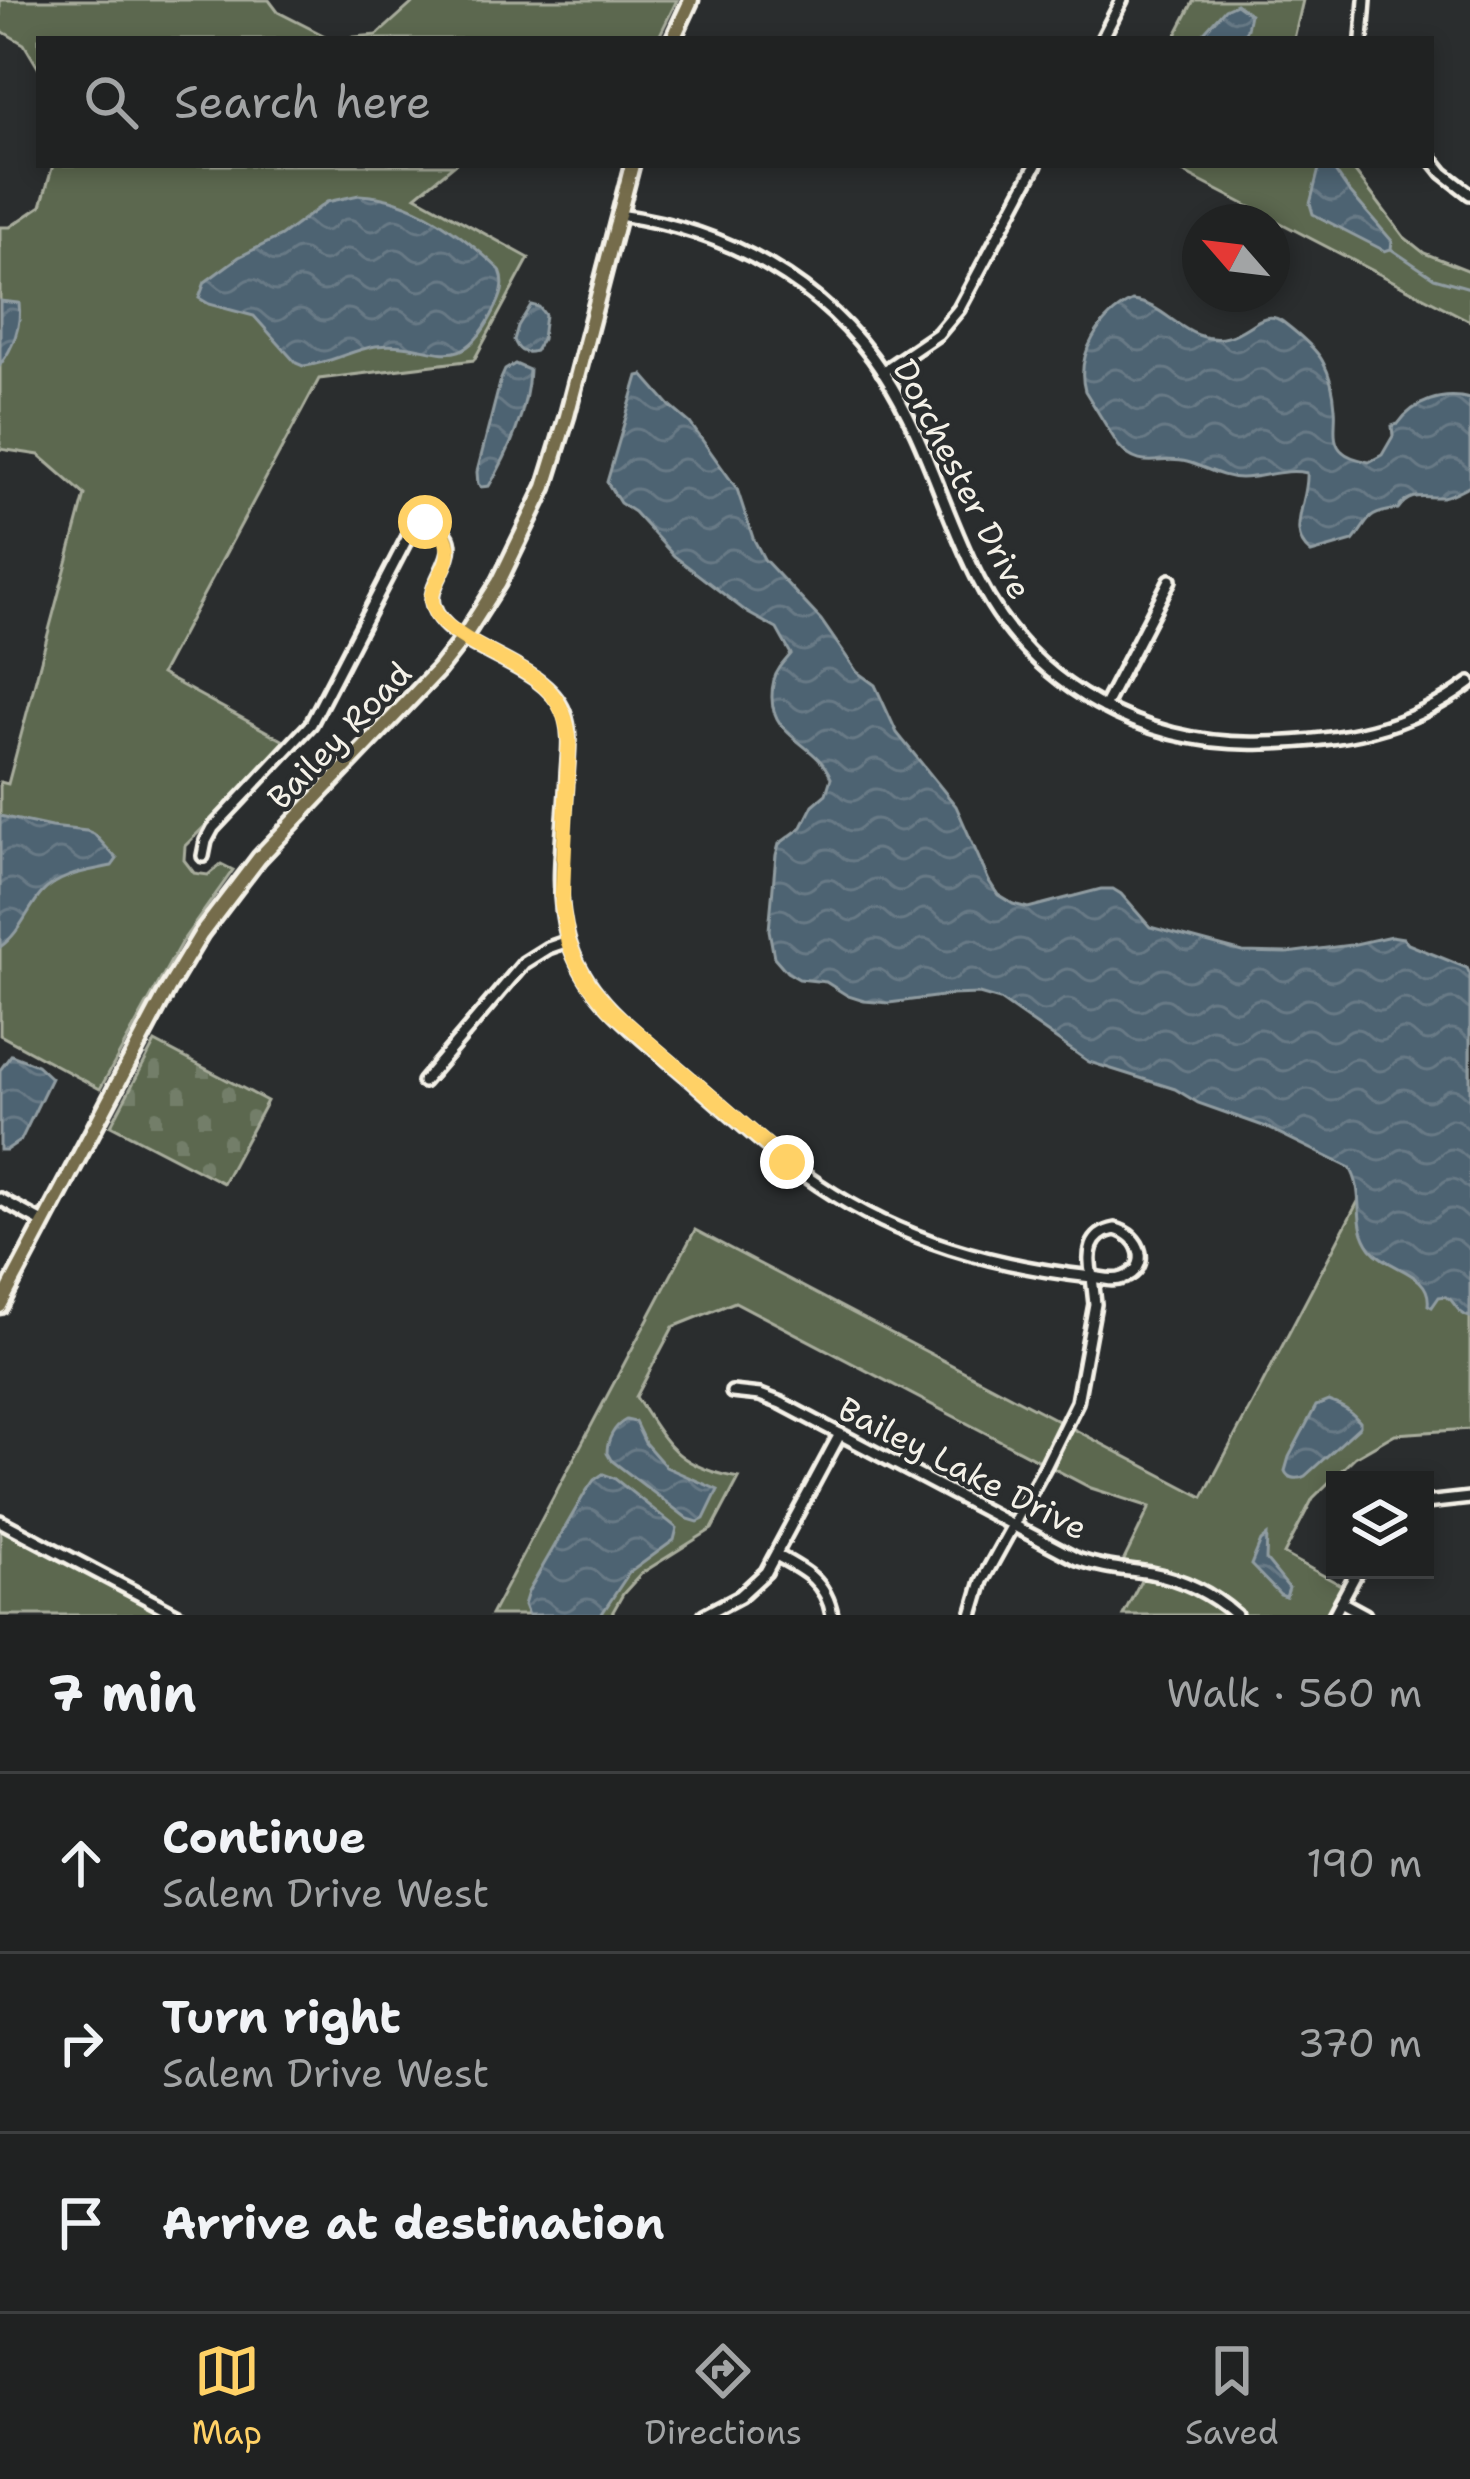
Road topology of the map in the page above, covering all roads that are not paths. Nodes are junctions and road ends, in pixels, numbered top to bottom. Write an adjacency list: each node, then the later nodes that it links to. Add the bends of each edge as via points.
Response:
1 (691, 0): 4 (main road)
2 (1122, 0): 5 (street)
3 (1364, 0): 6 (street)
4 (674, 36)
5 (1104, 36)
6 (1362, 36)
7 (1434, 162): 10 (street)
8 (631, 168): 11 (main road, Bailey Road)
9 (1034, 168): 12 (street, via 959,309 938,334)
10 (1470, 194)
11 (619, 215): 12 (street, Dorchester Drive, via 704,234 770,265 832,312); 14 (main road, Bailey Road, via 544,487)
12 (882, 372): 16 (street, Dorchester Drive, via 1001,618 1057,677)
13 (1170, 580): 16 (street)
14 (464, 637): 17 (street, Bailey Road, via 432,603 450,551 443,533 420,523 307,730 213,829); 18 (street, via 545,686 567,718); 21 (main road, Bailey Road, via 213,917)
15 (1470, 683): 16 (street, Dorchester Drive, via 1393,725 1314,741 1203,741)
16 (1104, 707)
17 (203, 856)
18 (568, 941): 19 (street, via 514,973); 22 (street, via 611,1010 833,1195 964,1254)
19 (423, 1082)
20 (0, 1199): 21 (street)
21 (44, 1223): 23 (main road, Bailey Road)
22 (1092, 1277): 22 (street, via 1129,1275 1139,1262 1135,1239 1115,1229 1100,1233 1089,1253); 29 (street, via 1080,1393)
23 (0, 1306)
24 (732, 1392): 25 (street, Bailey Lake Drive, via 766,1396)
25 (840, 1435): 29 (street, Bailey Lake Drive); 30 (street)
26 (1470, 1498): 27 (street)
27 (1434, 1502)
28 (0, 1521): 33 (street)
29 (1012, 1525): 36 (street); 37 (street, Bailey Lake Drive, via 1086,1562 1177,1580)
30 (776, 1556): 34 (street, via 748,1590); 35 (street, via 818,1581)
31 (1353, 1579): 32 (street)
32 (1341, 1602): 38 (street); 39 (street)
33 (178, 1615)
34 (704, 1615)
35 (832, 1615)
36 (972, 1615)
37 (1236, 1615)
38 (1334, 1615)
39 (1365, 1615)

